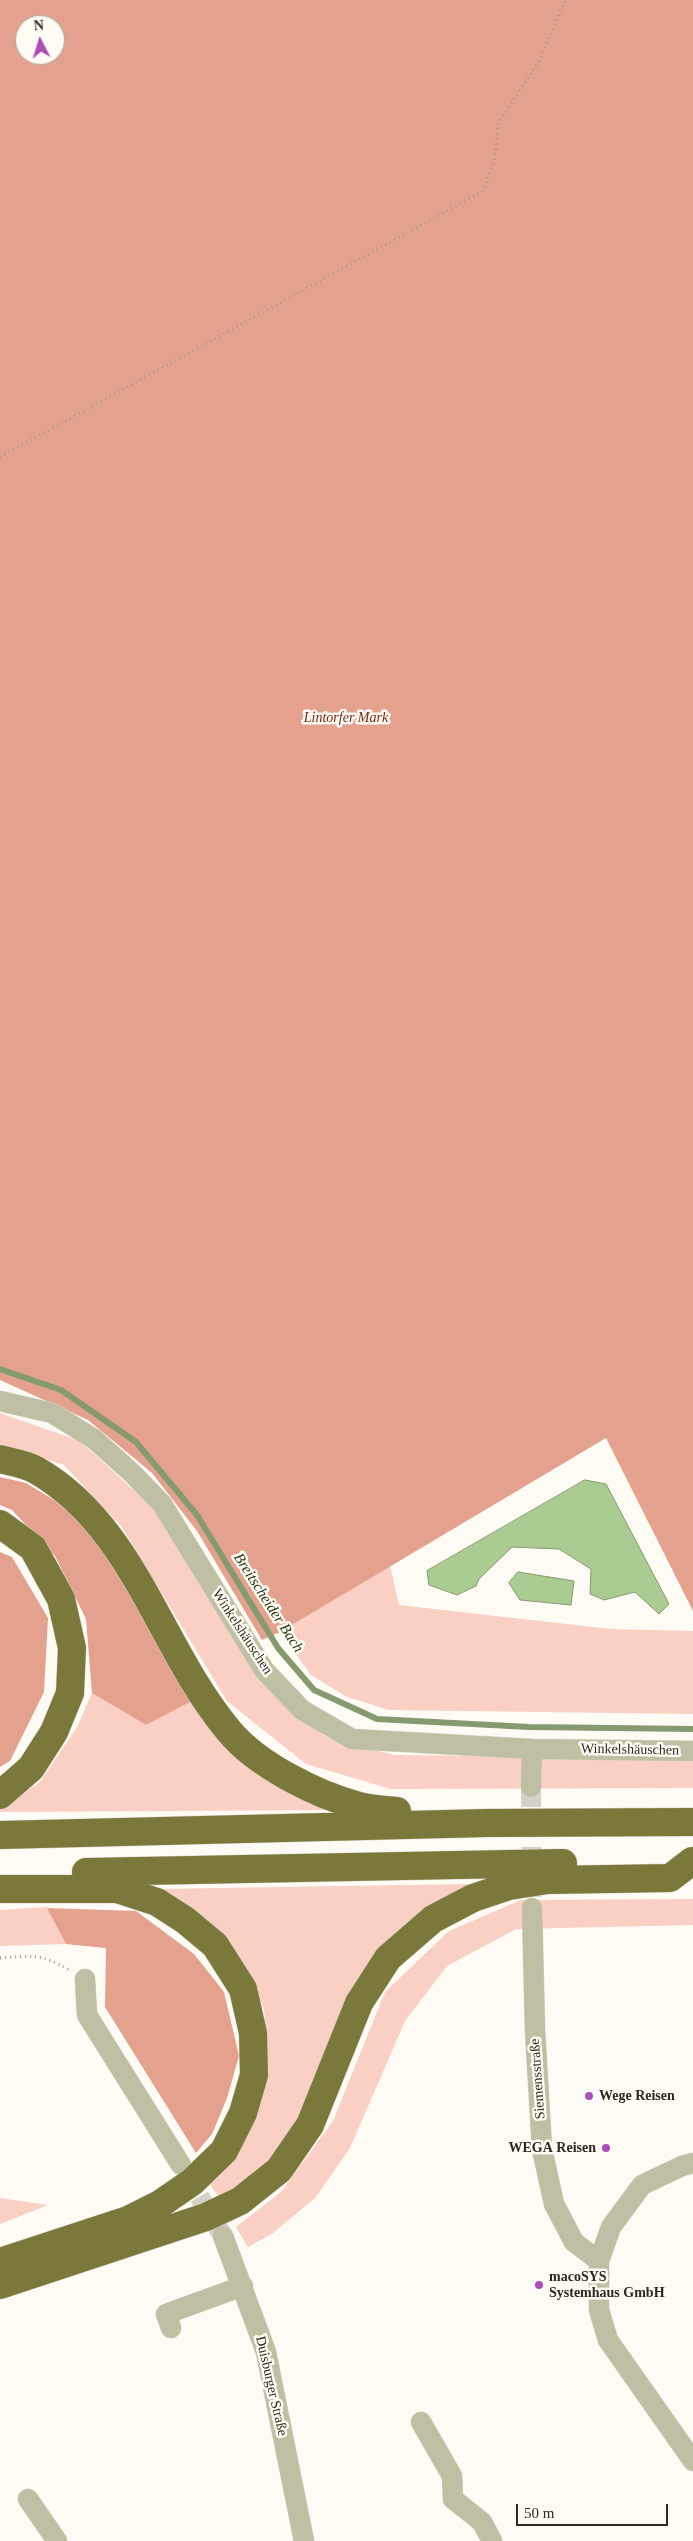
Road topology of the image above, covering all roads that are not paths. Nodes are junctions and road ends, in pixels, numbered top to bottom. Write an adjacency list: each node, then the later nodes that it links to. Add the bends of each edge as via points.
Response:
1 (0, 1401): 4 (street, Winkelshäuschen, via 52,1413 94,1439 162,1504 264,1670 302,1710 352,1739)
2 (0, 1459): 9 (highway, via 35,1469 77,1499 115,1542 200,1693 231,1733 265,1763 305,1785 359,1806)
3 (0, 1524): 7 (highway, via 33,1548 61,1599 72,1648 70,1693 54,1732 31,1768)
4 (532, 1749): 5 (street, Winkelshäuschen); 6 (street)
5 (693, 1751)
6 (531, 1786)
7 (0, 1795)
8 (693, 1822): 9 (highway)
9 (487, 1823): 10 (highway)
10 (0, 1835)
11 (692, 1861): 12 (highway); 21 (highway, via 670,1878 548,1880 509,1886 473,1898 433,1919 388,1958 360,2003 310,2125 279,2170 240,2201 206,2217)
12 (0, 1873)
13 (0, 1889): 20 (highway, via 117,1890 157,1902 185,1920 215,1945 243,1989 253,2033 254,2075 244,2114 224,2151 192,2182 160,2204 128,2220)
14 (532, 1908): 19 (street, Siemensstraße, via 542,2149 554,2204 574,2242)
15 (85, 1979): 17 (street, via 87,2015)
16 (693, 2163): 19 (street, via 642,2186 612,2227)
17 (181, 2165)
18 (223, 2236): 22 (street, Duisburger Straße)
19 (599, 2261): 25 (street, via 599,2310 608,2340)
20 (0, 2262)
21 (0, 2285)
22 (243, 2286): 23 (street, via 166,2314); 28 (street, Duisburger Straße, via 266,2352)
23 (171, 2328)
24 (421, 2422): 29 (street, via 452,2476 452,2499 482,2522)
25 (693, 2461)
26 (28, 2499): 27 (street)
27 (57, 2541)
28 (304, 2541)
29 (492, 2541)

